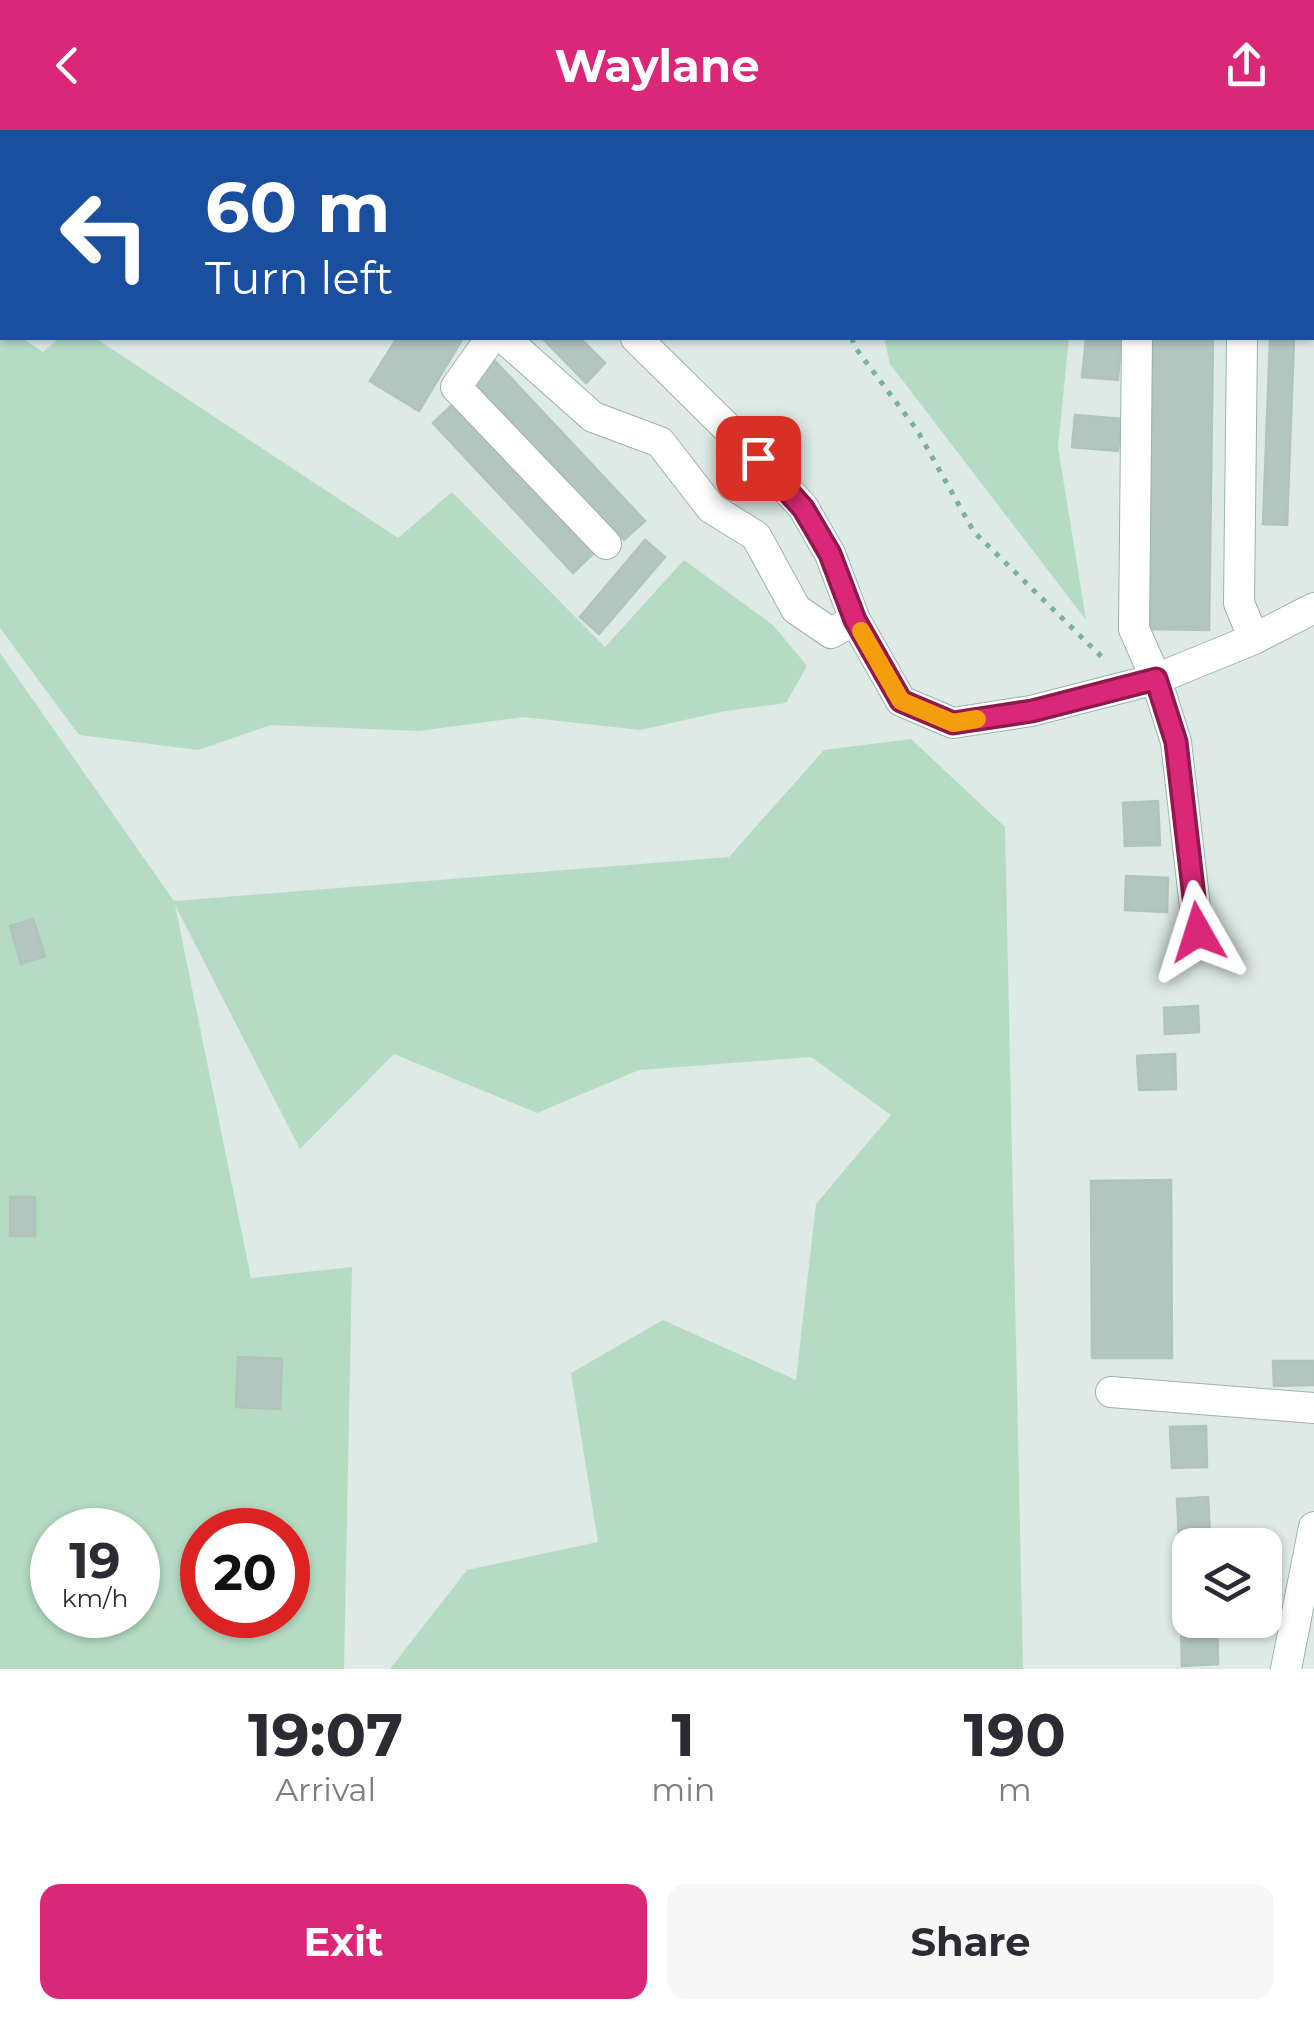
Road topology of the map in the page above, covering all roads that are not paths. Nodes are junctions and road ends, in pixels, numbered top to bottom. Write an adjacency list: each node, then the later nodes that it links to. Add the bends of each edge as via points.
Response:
1 (490, 340): 6 (street, via 456,388)
2 (506, 340): 8 (street, via 593,417 660,442 711,508 756,536 796,610 830,633)
3 (638, 340): 8 (street, via 803,508 830,554)
4 (1137, 340): 10 (street, via 1134,628)
5 (1242, 340): 9 (street, via 1239,603)
6 (606, 544)
7 (1314, 608): 9 (street)
8 (855, 620): 10 (street, via 901,701 953,723)
9 (1254, 640): 10 (street)
10 (1142, 684): 11 (street, via 1176,742)
11 (1198, 932)
12 (1111, 1392): 13 (street)
13 (1314, 1408)
14 (1314, 1527): 15 (street)
15 (1286, 1669)

